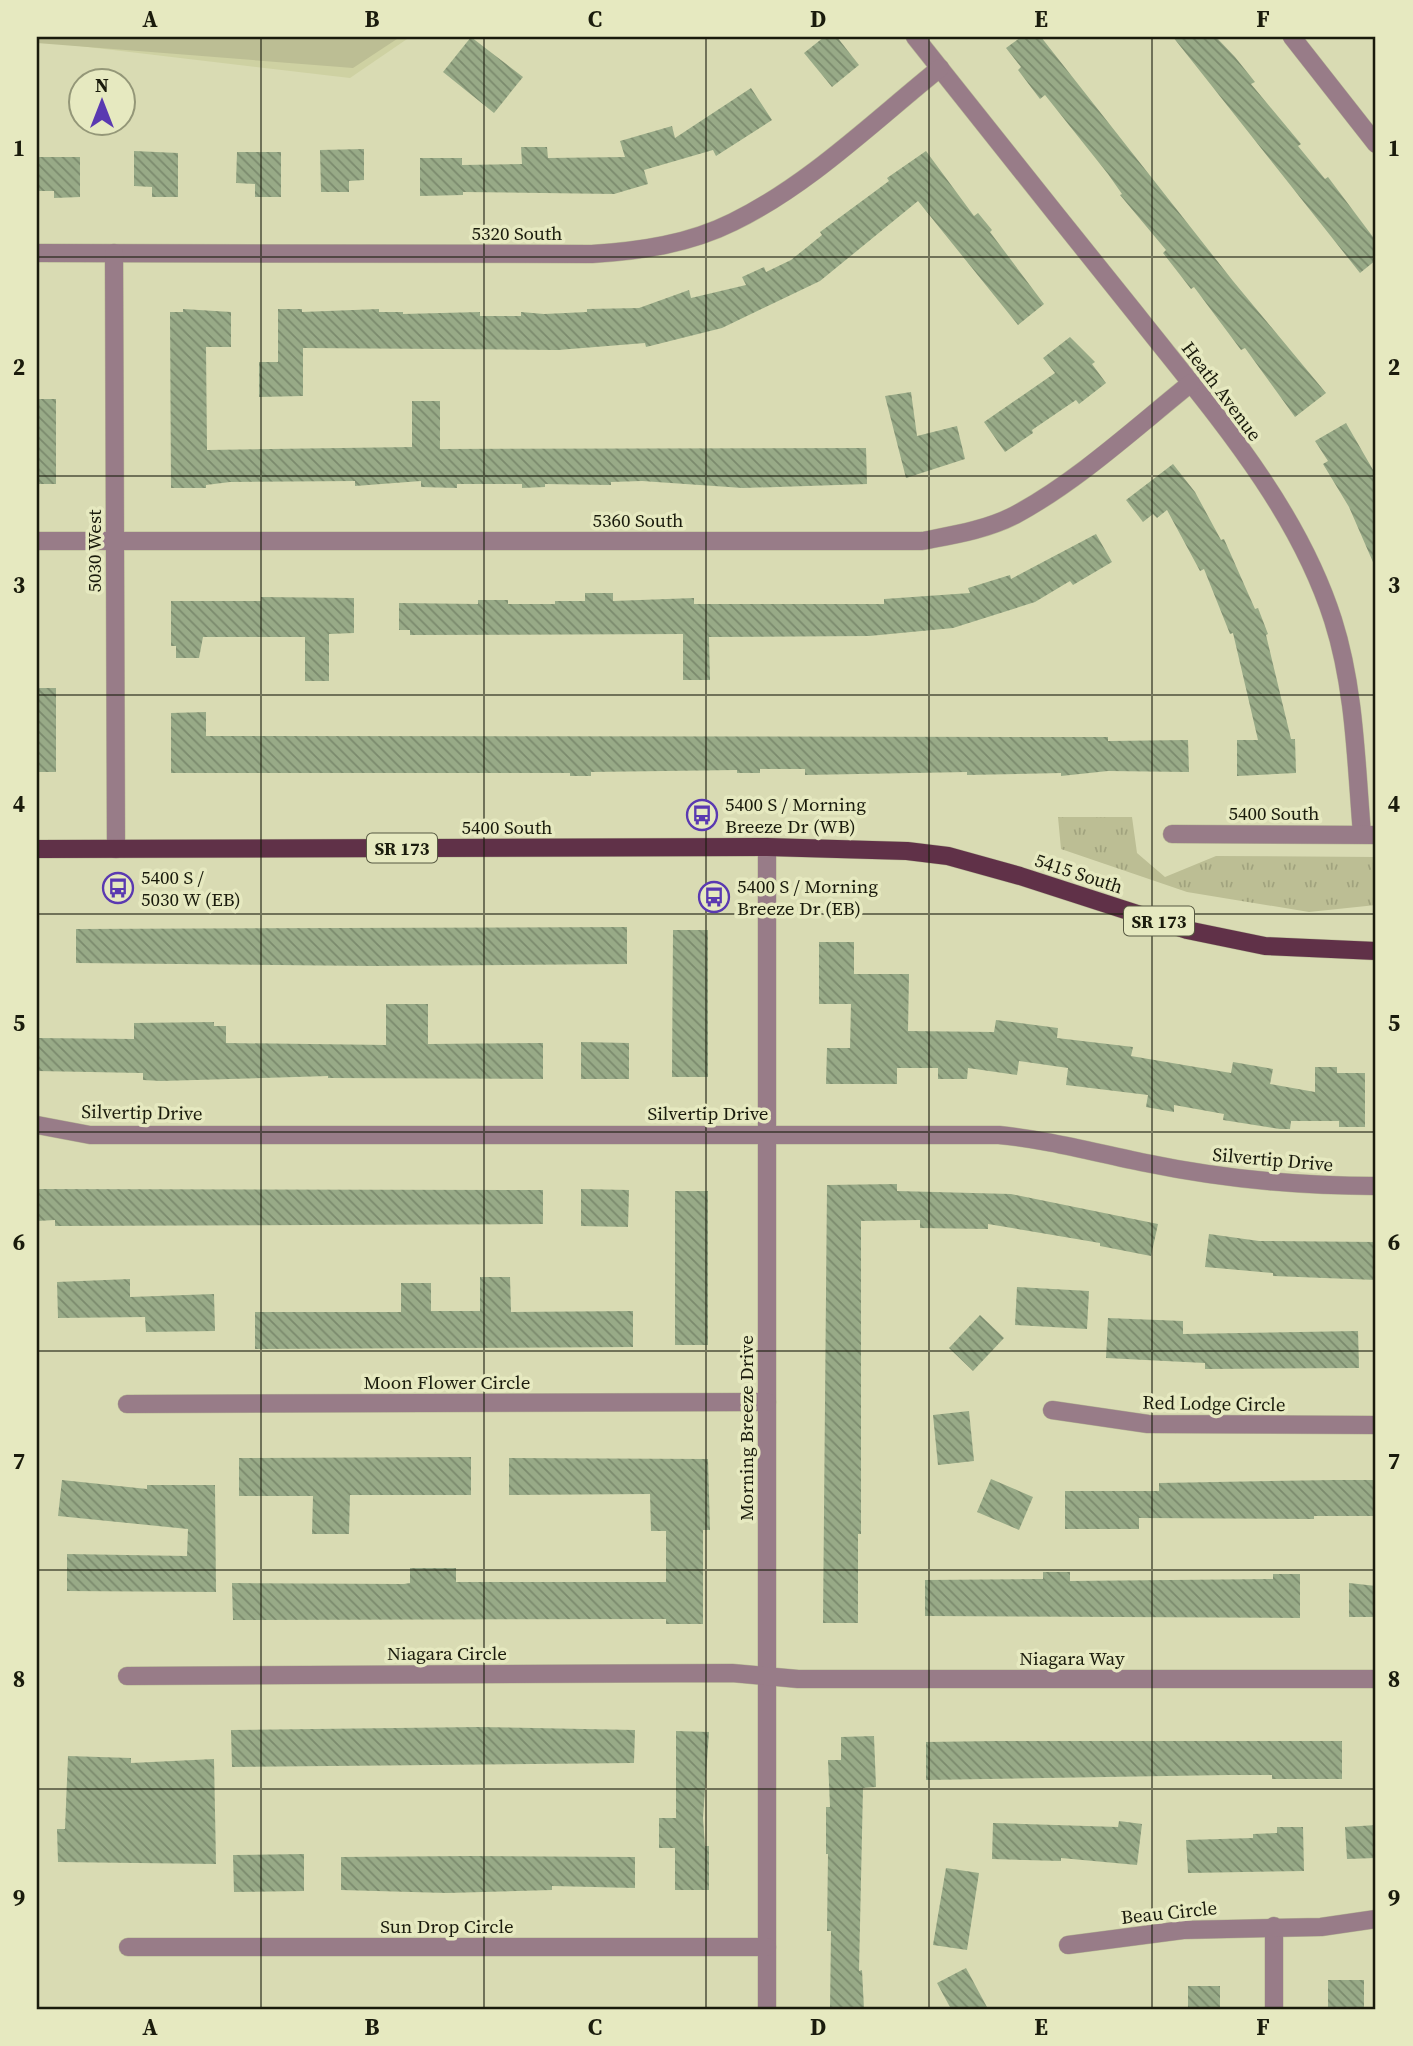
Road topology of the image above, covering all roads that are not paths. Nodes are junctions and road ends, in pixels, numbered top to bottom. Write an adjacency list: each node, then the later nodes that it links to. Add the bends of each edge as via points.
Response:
1 (915, 37): 3 (street, Heath Avenue)
2 (1292, 37): 4 (street)
3 (940, 68): 6 (street, 5320 South, via 776,198 731,224 667,246 592,254); 7 (street, Heath Avenue)
4 (1376, 144)
5 (37, 253): 6 (street, 5320 South)
6 (114, 253): 9 (street, 5030 West)
7 (1191, 383): 9 (street, 5360 South, via 1066,481 1014,515 976,530 922,541); 11 (street, Heath Avenue, via 1265,484 1300,542 1333,620 1354,720)
8 (37, 541): 9 (street, 5360 South)
9 (115, 541): 14 (street, 5030 West)
10 (1172, 835): 11 (street, 5400 South)
11 (1369, 835)
12 (766, 847): 14 (main road, 5400 South / SR 173); 15 (main road, 5415 South / SR 173, via 948,856 1187,930 1265,946); 17 (street, Morning Breeze Drive)
13 (37, 849): 14 (main road, 5400 South / SR 173)
14 (116, 849)
15 (1376, 951)
16 (37, 1125): 17 (street, Silvertip Drive, via 90,1135)
17 (765, 1134): 18 (street, Silvertip Drive, via 999,1135 1046,1140 1238,1179); 19 (street, Morning Breeze Drive)
18 (1376, 1186)
19 (767, 1402): 20 (street, Moon Flower Circle); 24 (street, Morning Breeze Drive)
20 (127, 1404)
21 (1052, 1410): 22 (street, Red Lodge Circle, via 1148,1424)
22 (1376, 1425)
23 (127, 1676): 24 (street, Niagara Circle)
24 (767, 1677): 25 (street, Niagara Way); 30 (street, Morning Breeze Drive)
25 (1376, 1679)
26 (1376, 1919): 27 (street, Beau Circle, via 1348,1925)
27 (1274, 1926): 28 (street, Beau Circle, via 1183,1930); 32 (street)
28 (1068, 1945)
29 (128, 1947): 30 (street, Sun Drop Circle)
30 (767, 1947): 31 (street, Morning Breeze Drive)
31 (767, 2009)
32 (1274, 2009)

